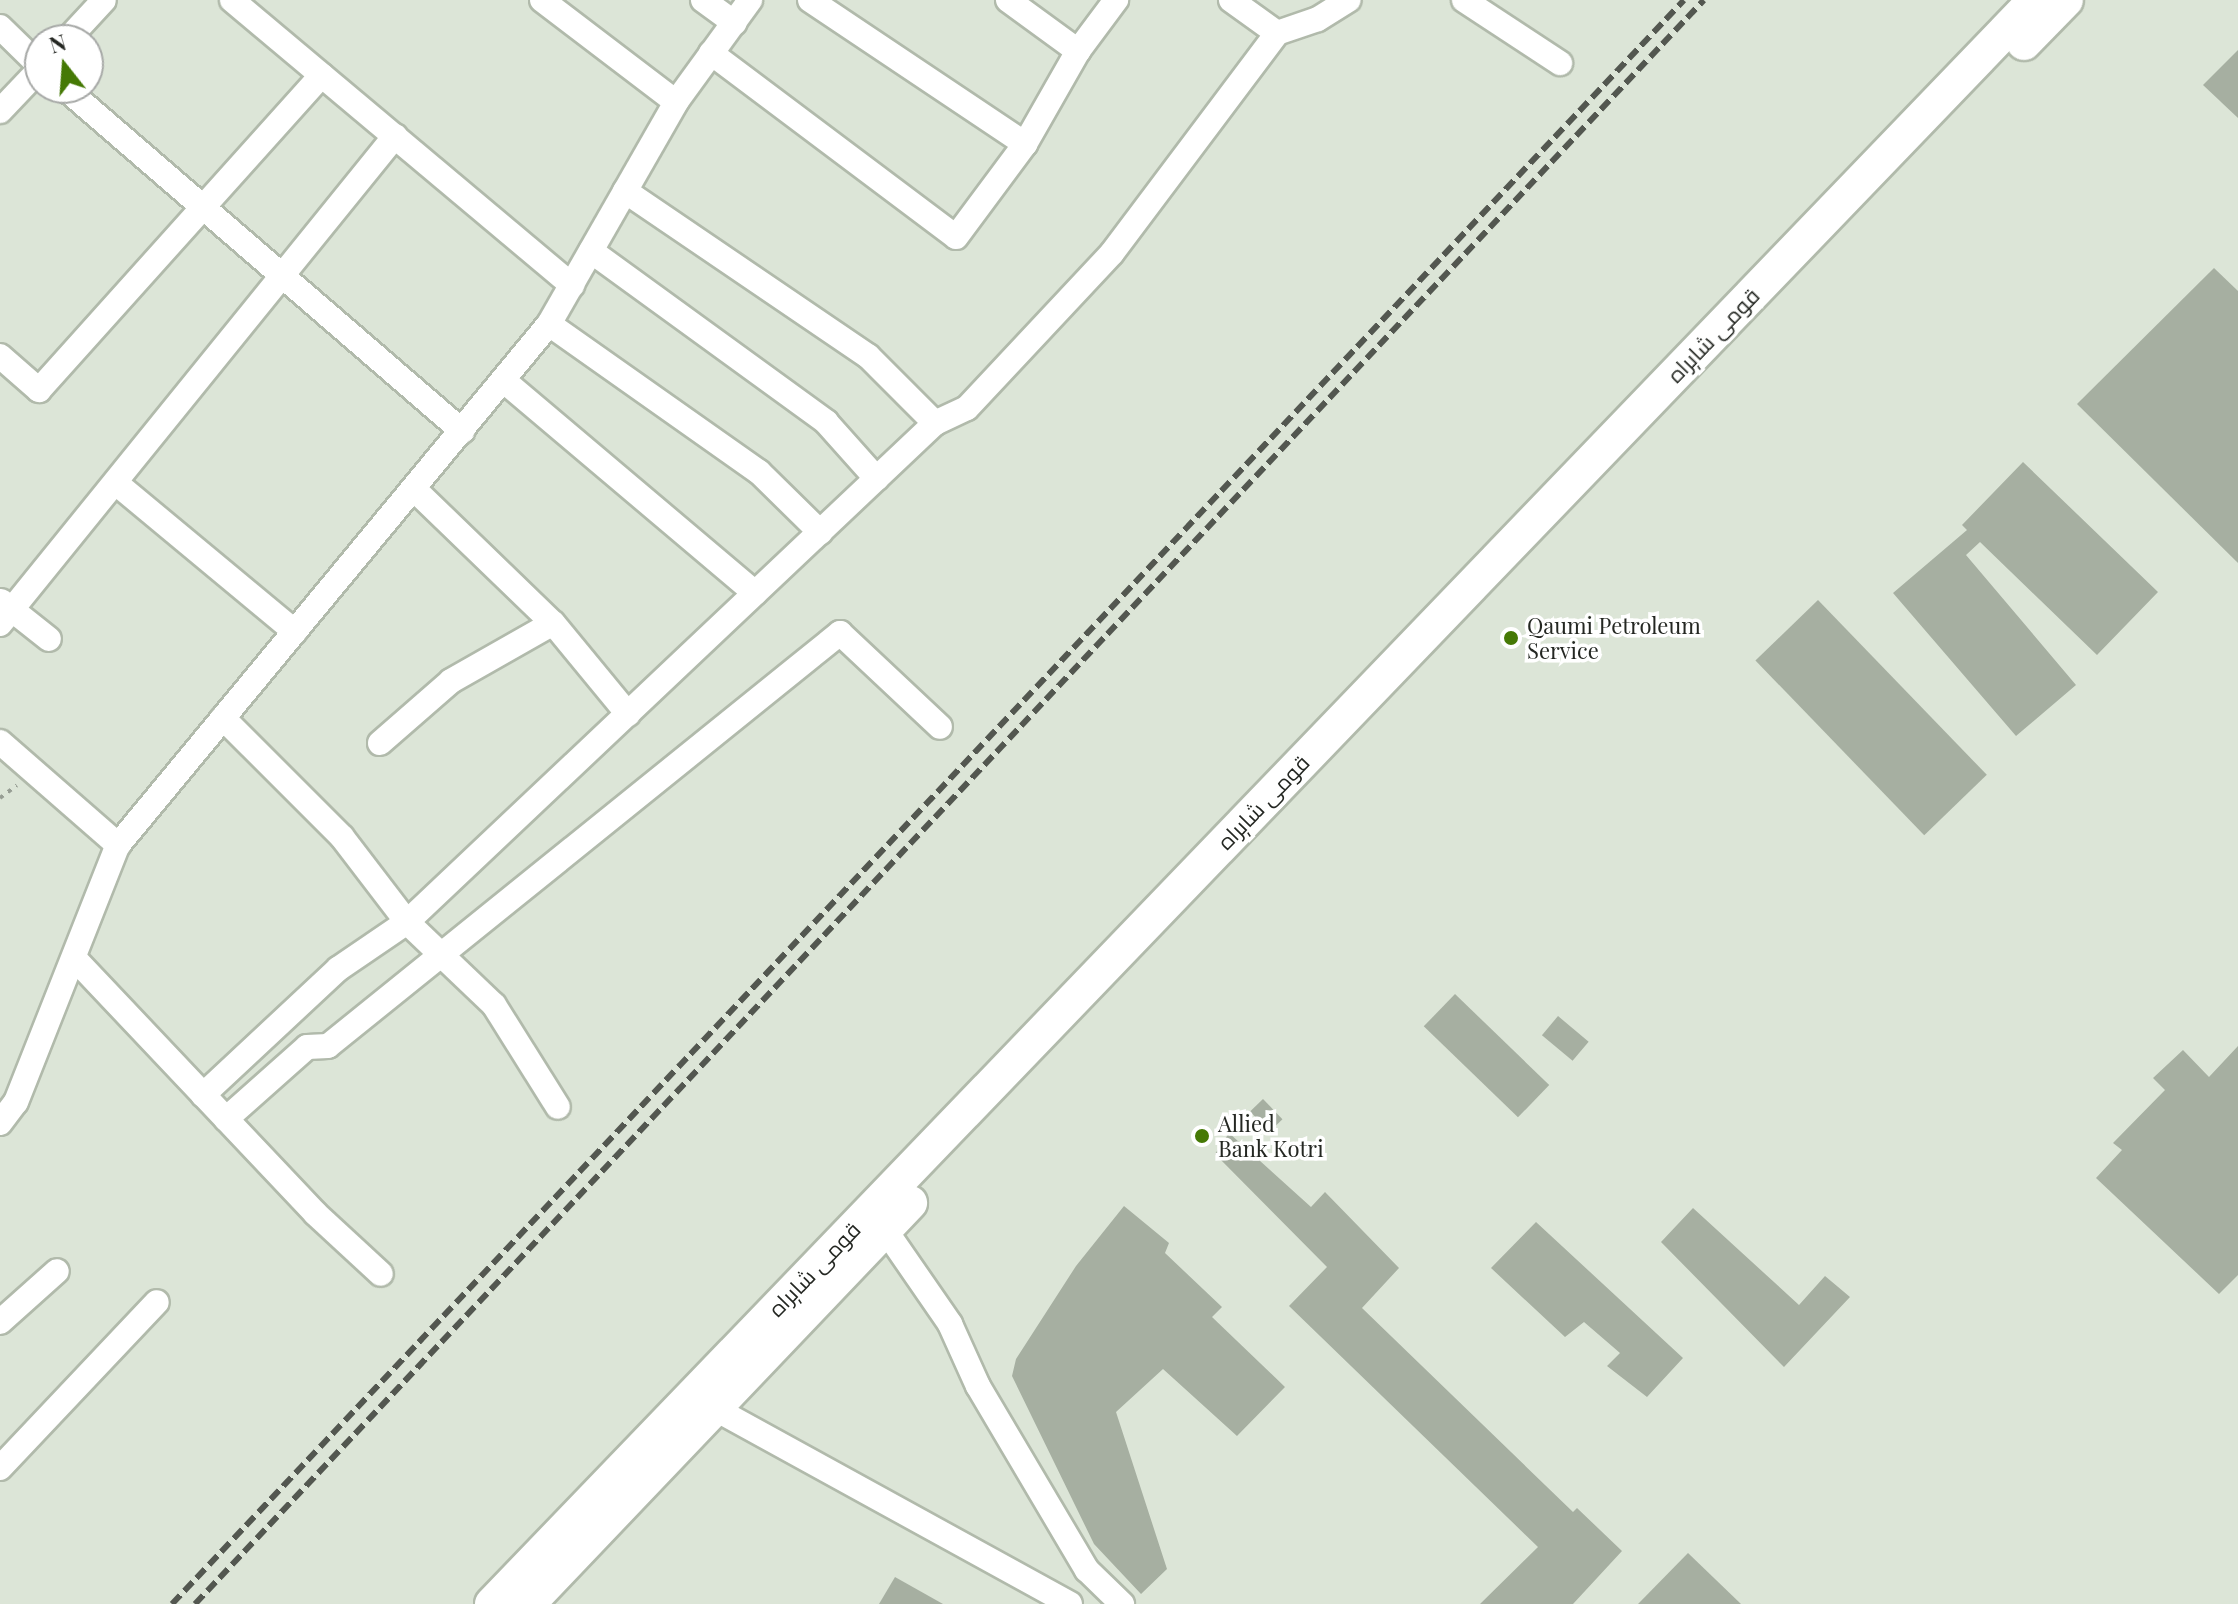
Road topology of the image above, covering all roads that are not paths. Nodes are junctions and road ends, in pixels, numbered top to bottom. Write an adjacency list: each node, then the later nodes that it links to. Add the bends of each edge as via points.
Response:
1 (104, 0): 15 (street)
2 (232, 0): 22 (street)
3 (542, 0): 24 (street)
4 (703, 0): 14 (street)
5 (750, 0): 14 (street)
6 (810, 0): 28 (street)
7 (1008, 0): 18 (street)
8 (1116, 0): 18 (street)
9 (1231, 0): 17 (street)
10 (1348, 0): 17 (street, via 1318,19)
11 (1464, 0): 21 (street)
12 (2035, 0): 61 (highway, قومی شاہراہ)
13 (2066, 0): 61 (highway, قومی شاہراہ)
14 (735, 23): 20 (street)
15 (82, 24)
16 (0, 27): 19 (street)
17 (1277, 33): 37 (street, via 1112,253 967,408)
18 (1078, 51): 28 (street)
19 (24, 52)
20 (711, 53): 24 (street); 28 (street, via 956,237)
21 (1560, 63)
22 (322, 75): 27 (street); 30 (street)
23 (24, 85): 26 (street)
24 (676, 102): 29 (street)
25 (84, 104): 30 (street)
26 (0, 111)
27 (395, 136): 32 (street); 33 (street)
28 (1025, 144)
29 (625, 191): 31 (street); 37 (street, via 868,356)
30 (207, 209): 32 (street); 35 (street, via 39,390)
31 (591, 251): 33 (street); 39 (street, via 826,422)
32 (282, 274): 38 (street); 40 (street)
33 (572, 285): 34 (street)
34 (549, 324): 36 (street); 42 (street, via 759,472)
35 (0, 356)
36 (503, 380): 38 (street); 43 (street)
37 (935, 423): 39 (street)
38 (462, 431): 41 (street)
39 (877, 479): 42 (street)
40 (117, 484): 44 (street); 46 (street)
41 (414, 489): 45 (street); 46 (street)
42 (820, 532): 43 (street)
43 (755, 593): 48 (street)
44 (4, 612): 47 (street)
45 (553, 623): 48 (street); 52 (street, via 451,681)
46 (295, 632): 49 (street)
47 (49, 639)
48 (628, 714): 54 (street)
49 (223, 718): 53 (street); 54 (street, via 342,837)
50 (940, 727): 55 (street, via 840,633)
51 (0, 742): 53 (street)
52 (380, 743)
53 (118, 845): 56 (street)
54 (407, 922): 55 (street); 57 (street, via 338,969)
55 (439, 953): 58 (street, via 494,1005); 59 (street, via 328,1046 307,1047)
56 (74, 958): 57 (street); 60 (street, via 16,1102)
57 (203, 1095): 59 (street)
58 (558, 1107)
59 (226, 1119): 63 (street)
60 (0, 1123)
61 (878, 1219): 66 (highway, قومی شاہراہ); 71 (street, via 950,1324 978,1386 1087,1570)
62 (57, 1271): 65 (street)
63 (381, 1274)
64 (157, 1302): 67 (street)
65 (0, 1322)
66 (704, 1403): 68 (highway, قومی شاہراہ); 69 (highway, قومی شاہراہ); 70 (street)
67 (0, 1468)
68 (492, 1604)
69 (528, 1604)
70 (1070, 1604)
71 (1122, 1604)

